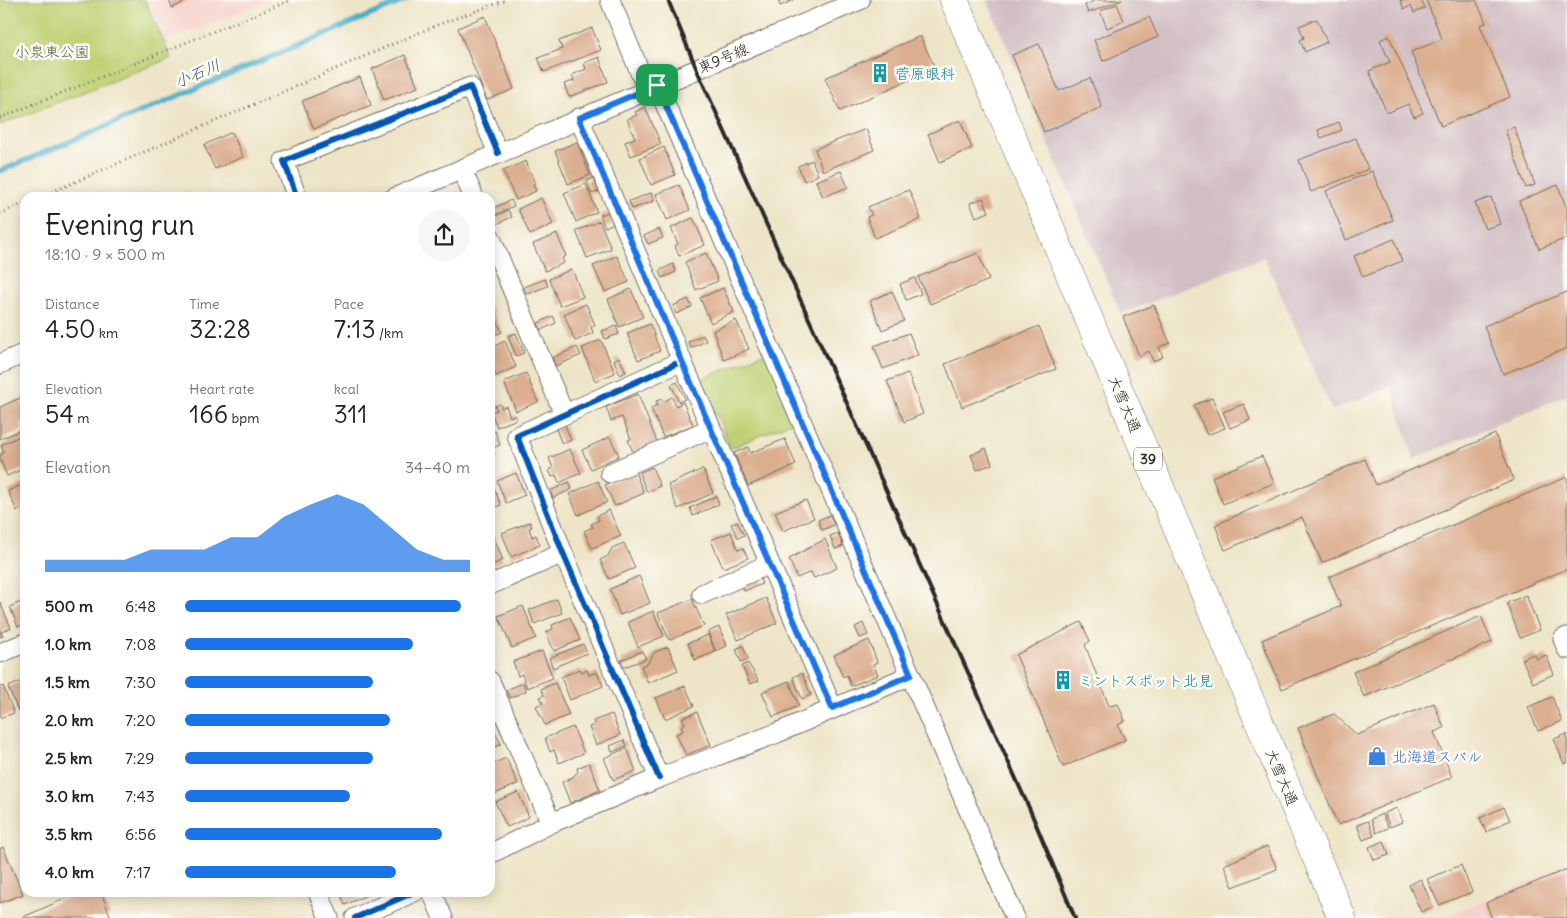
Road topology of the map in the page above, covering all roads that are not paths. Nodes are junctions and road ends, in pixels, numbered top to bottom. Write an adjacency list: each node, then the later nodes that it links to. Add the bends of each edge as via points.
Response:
1 (610, 0): 4 (street)
2 (860, 0): 4 (street, 東9号線)
3 (954, 0): 39 (highway, 大雪大通 / 39)
4 (652, 87): 5 (street, 東9号線); 26 (street)
5 (579, 118): 6 (street, 東9号線); 13 (street)
6 (498, 153): 7 (street, 東9号線); 8 (street, via 470,87 284,161)
7 (462, 169): 9 (street, 東9号線); 10 (street)
8 (295, 192)
9 (408, 192)
10 (472, 192)
11 (495, 248): 15 (street)
12 (20, 358): 14 (street)
13 (682, 362): 15 (street); 16 (street)
14 (0, 364)
15 (564, 414): 18 (street, via 517,436)
16 (711, 428): 17 (street); 19 (street)
17 (610, 474)
18 (564, 553): 20 (street); 29 (street)
19 (769, 564): 21 (street); 28 (street)
20 (495, 583)
21 (702, 594)
22 (1567, 637): 24 (street, via 1562,639)
23 (20, 645): 25 (street)
24 (1567, 650)
25 (0, 654)
26 (911, 675): 28 (street); 38 (street)
27 (495, 693): 30 (street)
28 (832, 708): 29 (street, via 778,733)
29 (659, 778): 30 (street)
30 (551, 823): 31 (street)
31 (495, 851)
32 (320, 897): 35 (street)
33 (403, 897): 36 (street)
34 (434, 897): 37 (street)
35 (329, 918)
36 (355, 918)
37 (443, 918)
38 (1014, 918)
39 (1342, 918)

